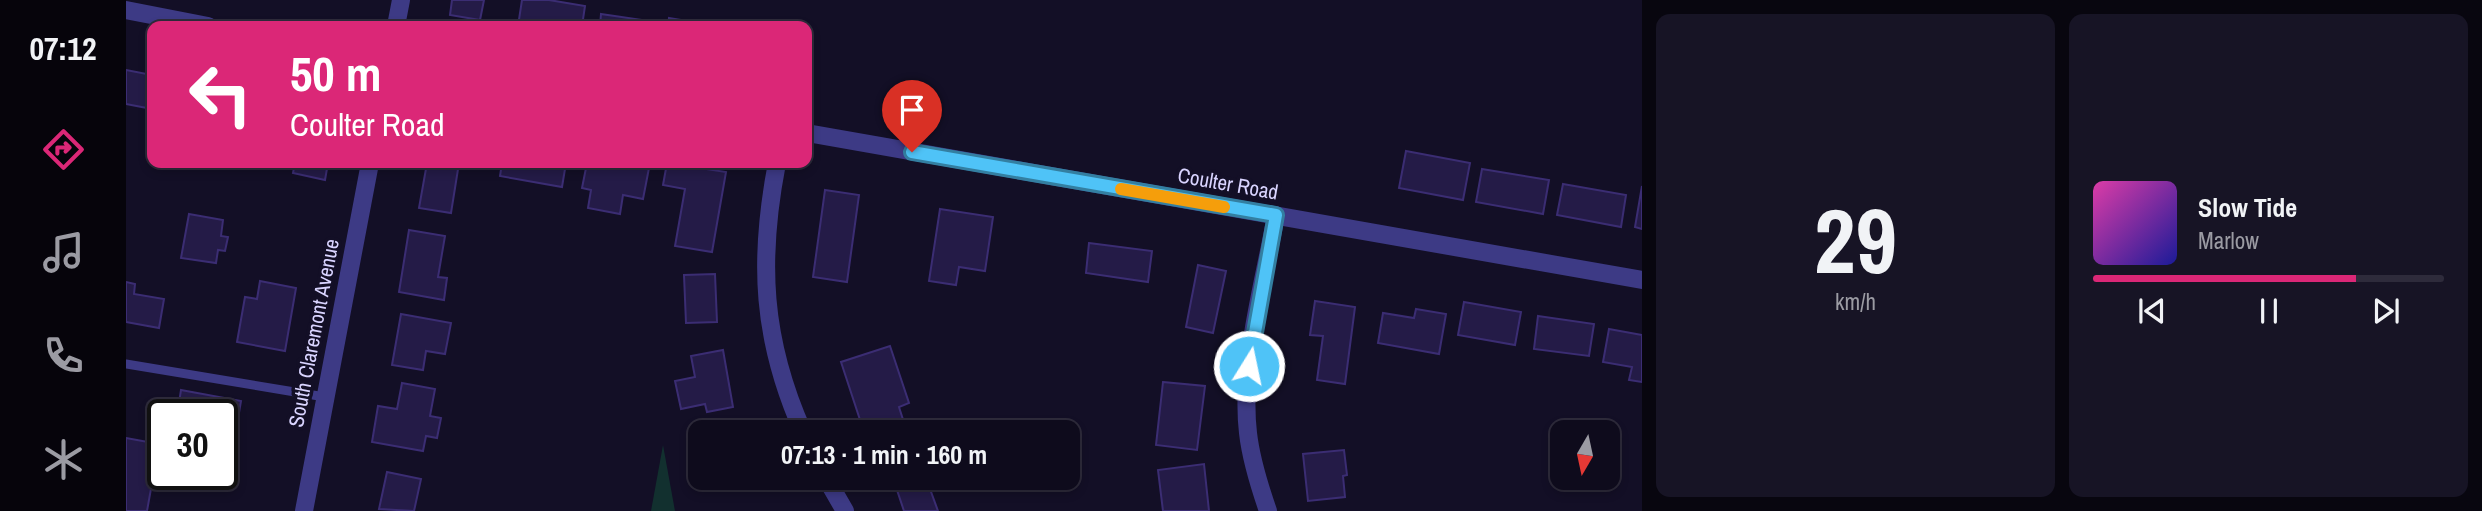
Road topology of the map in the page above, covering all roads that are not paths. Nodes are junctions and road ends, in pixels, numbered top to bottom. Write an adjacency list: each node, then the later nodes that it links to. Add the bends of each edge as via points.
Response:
1 (401, 0): 4 (street)
2 (126, 10): 3 (street)
3 (182, 21)
4 (397, 21)
5 (812, 134): 8 (street, Coulter Road)
6 (369, 168): 11 (street, South Claremont Avenue)
7 (775, 168): 12 (street, via 764,251 765,294 775,358)
8 (1276, 215): 9 (street, Coulter Road); 16 (street, via 1247,392 1253,469)
9 (1642, 280)
10 (126, 364): 11 (lane)
11 (325, 397): 14 (street, South Claremont Avenue)
12 (798, 420)
13 (833, 490): 15 (street)
14 (304, 511)
15 (845, 511)
16 (1268, 511)

